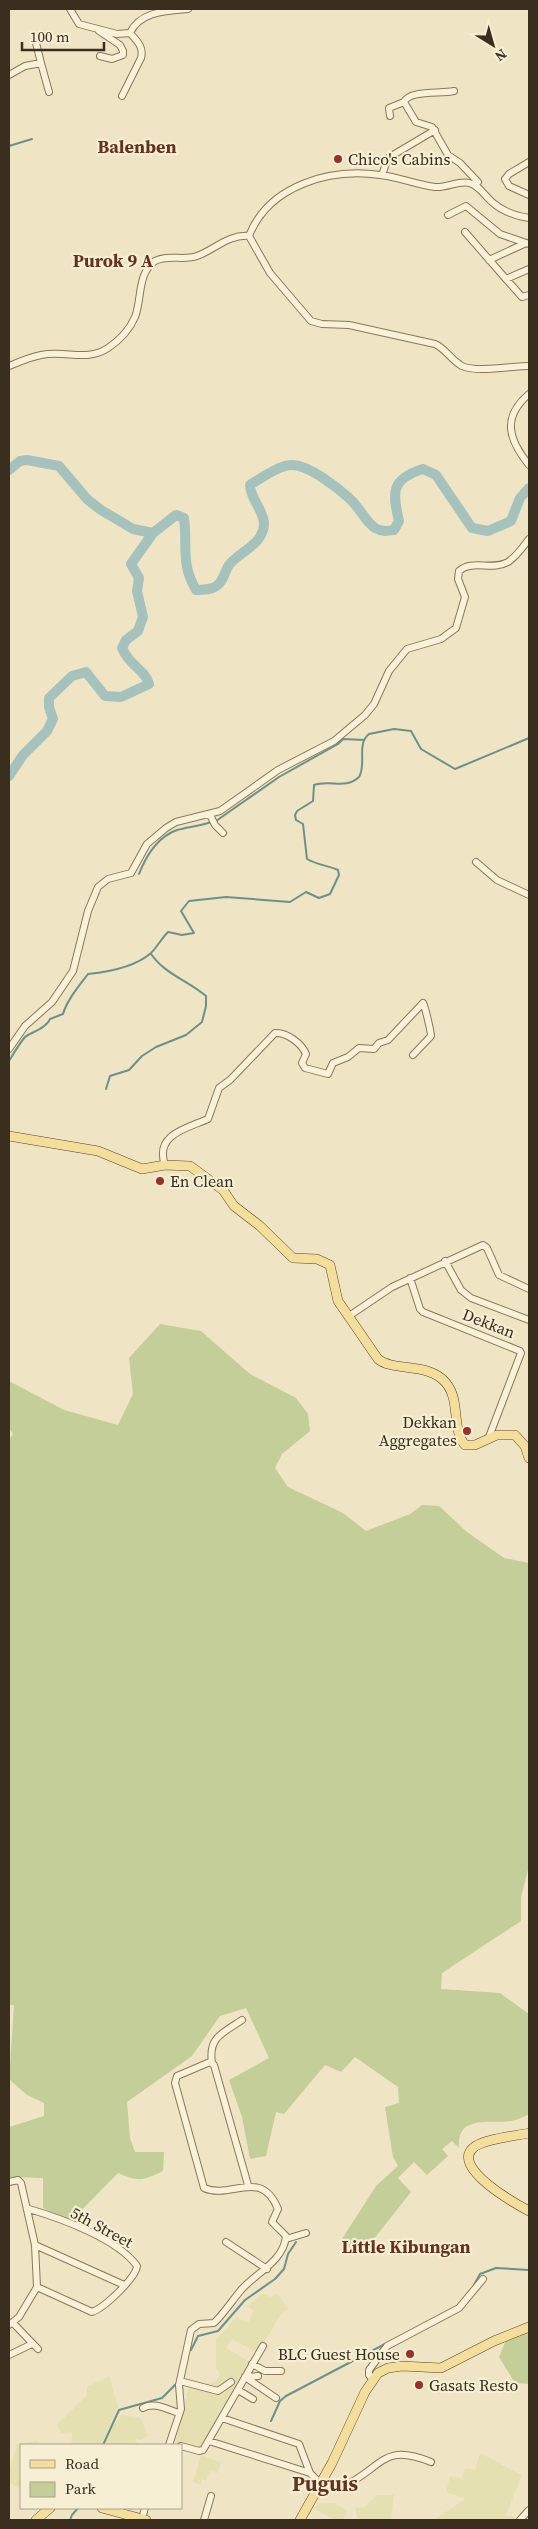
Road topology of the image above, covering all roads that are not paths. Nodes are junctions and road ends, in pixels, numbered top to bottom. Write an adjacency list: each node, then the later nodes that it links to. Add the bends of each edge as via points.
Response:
1 (70, 9): 3 (street, via 79,24)
2 (188, 9): 4 (street, via 151,15 138,21)
3 (98, 30): 4 (street); 6 (street, via 120,45 123,51 118,58)
4 (130, 33): 11 (street, via 143,54)
5 (36, 43): 7 (street)
6 (100, 56)
7 (41, 63): 8 (street, via 25,66); 10 (street)
8 (9, 76)
9 (454, 90): 12 (street, via 409,95)
10 (49, 92)
11 (122, 96)
12 (404, 102): 13 (street, via 390,108); 14 (street, via 418,123 429,125)
13 (390, 116)
14 (434, 130): 16 (street, via 388,158); 17 (street, via 448,155)
15 (529, 162): 18 (street, via 505,179 508,186)
16 (382, 175): 20 (street, via 437,187 467,182 503,210); 22 (street, via 323,177 301,183 264,210)
17 (478, 182)
18 (529, 195)
19 (448, 215): 23 (street, via 466,206 500,234)
20 (529, 218)
21 (465, 232): 24 (street)
22 (249, 236): 28 (street, via 226,240 197,256 160,259 149,267 134,319 122,338 102,352 90,357 64,352 40,355); 29 (street, via 270,273 311,321 349,325 434,344 468,368)
23 (527, 244): 24 (street)
24 (489, 260): 26 (street)
25 (529, 269): 26 (street)
26 (506, 279): 27 (street, via 522,298)
27 (529, 295)
28 (9, 366)
29 (529, 366)
30 (529, 394): 31 (street, via 513,410 510,422 513,438)
31 (529, 465)
32 (529, 539): 33 (street, via 506,563 471,565 459,571 458,579 465,597 456,628 441,639 407,649 389,671 374,704 365,715 334,740 278,770)
33 (212, 819): 34 (street); 37 (street, via 176,822 146,844 131,873 108,880 98,887 88,911 73,971 52,1002 25,1026)
34 (223, 833)
35 (476, 862): 36 (street, via 497,880)
36 (529, 895)
37 (9, 1049)
38 (414, 1055): 40 (street, via 431,1036 423,1003 388,1040 374,1049 359,1048 333,1063 328,1074 305,1068 302,1063 306,1054 301,1045 275,1033 219,1088 208,1119 178,1130 169,1138 164,1149)
39 (9, 1136): 40 (main road, via 98,1151 142,1169)
40 (165, 1165): 44 (main road, via 190,1166 208,1178 223,1190 234,1206 293,1258 317,1259 332,1267 338,1301)
41 (445, 1261): 42 (street); 43 (street, via 482,1245 499,1275); 45 (street, via 461,1290 471,1298)
42 (410, 1278): 44 (street); 46 (street, Dekkan, via 420,1309 424,1312 521,1353)
43 (529, 1289)
44 (349, 1316): 46 (main road, via 381,1362 424,1370 448,1385 459,1434 465,1446 475,1445)
45 (529, 1320)
46 (489, 1437): 47 (main road, via 515,1435 525,1446)
47 (529, 1458)
48 (242, 2020): 49 (street, via 213,2042 210,2050)
49 (212, 2063): 52 (street); 52 (street, via 202,2064 175,2080 198,2171 204,2188 214,2192)
50 (529, 2133): 54 (main road, via 476,2146 469,2153 472,2168 482,2180)
51 (9, 2182): 53 (street, via 18,2180 21,2183)
52 (248, 2185): 56 (street, via 272,2197 278,2209 272,2222)
53 (29, 2209): 58 (street); 61 (street, 5th Street, via 93,2235 133,2259 137,2271)
54 (529, 2211)
55 (306, 2233): 56 (street)
56 (286, 2239): 59 (street)
57 (226, 2242): 59 (street)
58 (35, 2245): 61 (street); 62 (street)
59 (267, 2269): 74 (street, via 242,2290 214,2323 199,2324 191,2330)
60 (483, 2279): 73 (street, via 450,2315 387,2346 369,2370)
61 (124, 2285): 62 (street, via 92,2312)
62 (37, 2286): 63 (street)
63 (11, 2324): 65 (street)
64 (529, 2327): 73 (main road, via 442,2368 388,2368)
65 (32, 2344): 67 (street); 68 (street)
66 (264, 2346): 69 (street)
67 (38, 2349)
68 (9, 2355)
69 (252, 2364): 70 (street, via 265,2371); 72 (street)
70 (281, 2371)
71 (258, 2376): 72 (street)
72 (245, 2377): 76 (street); 77 (street)
73 (373, 2380): 89 (main road)
74 (180, 2381): 75 (street, via 218,2390); 82 (street)
75 (230, 2382)
76 (238, 2390): 78 (street); 79 (street)
77 (276, 2398)
78 (253, 2399)
79 (230, 2402): 80 (street); 83 (street)
80 (240, 2403)
81 (142, 2408): 82 (street, via 154,2405)
82 (180, 2413): 85 (street)
83 (222, 2418): 84 (street); 88 (street, via 300,2445)
84 (209, 2441): 86 (street, via 200,2451); 88 (street)
85 (170, 2444)
86 (182, 2446)
87 (431, 2462): 89 (street, via 411,2455 395,2455 378,2462 347,2484)
88 (310, 2473): 89 (street)
89 (318, 2487): 98 (main road)
90 (211, 2496): 97 (street)
91 (49, 2509): 95 (main road)
92 (105, 2509): 94 (main road)
93 (529, 2510): 99 (street)
94 (128, 2518): 96 (main road)
95 (38, 2520)
96 (144, 2520)
97 (204, 2520)
98 (300, 2520)
99 (520, 2520)

